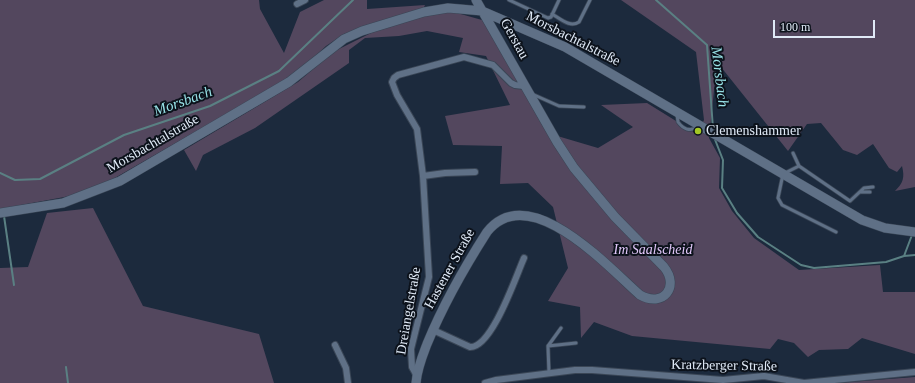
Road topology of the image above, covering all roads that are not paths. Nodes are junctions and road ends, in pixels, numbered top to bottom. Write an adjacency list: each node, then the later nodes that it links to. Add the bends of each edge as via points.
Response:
1 (305, 0): 7 (street)
2 (468, 0): 8 (main road)
3 (476, 0): 9 (main road, Gerstau)
4 (509, 0): 10 (lane, via 546,18 551,18)
5 (559, 0): 10 (lane)
6 (590, 0): 10 (lane, via 576,24 568,24)
7 (297, 4)
8 (458, 9): 9 (main road, Morsbachtalstraße); 22 (main road, Morsbachtalstraße, via 424,12 344,39 289,82 102,189 63,202)
9 (482, 11): 11 (main road, Gerstau); 17 (main road, Morsbachtalstraße, via 565,47)
10 (552, 14)
11 (526, 89): 12 (lane, via 559,106); 15 (main road, Gerstau); 18 (street, Dreiangelstraße, via 511,83 493,65 464,57 394,78 393,88 417,129)
12 (584, 106)
13 (793, 153): 14 (lane)
14 (800, 166): 17 (lane); 20 (lane, via 850,201)
15 (574, 168): 27 (main road, Hastener Straße, via 607,209 668,271 671,282 667,293 654,300 644,297 598,254 572,235 546,222 513,215 495,223 487,232 461,274)
16 (475, 172): 18 (street, via 446,172)
17 (783, 174): 23 (lane, via 778,198 782,205); 24 (main road, Morsbachtalstraße, via 862,220 885,228)
18 (422, 176): 33 (street, Dreiangelstraße, via 429,277 412,349 412,368)
19 (873, 187): 20 (lane, via 864,188)
20 (860, 192): 21 (lane)
21 (870, 192)
22 (0, 213)
23 (836, 232)
24 (911, 232)
25 (524, 258): 27 (street, via 495,325 478,345 470,347)
26 (561, 328): 30 (lane)
27 (433, 330): 33 (main road, Hastener Straße)
28 (576, 343): 30 (lane)
29 (335, 345): 35 (street, via 346,368)
30 (548, 346): 32 (lane)
31 (915, 372): 32 (street, Kratzberger Straße, via 804,383 764,376 723,380 592,370)
32 (549, 373): 34 (street, Kratzberger Straße)
33 (416, 380)
34 (497, 381): 36 (street, Kratzberger Straße)
35 (348, 383)
36 (485, 383)

